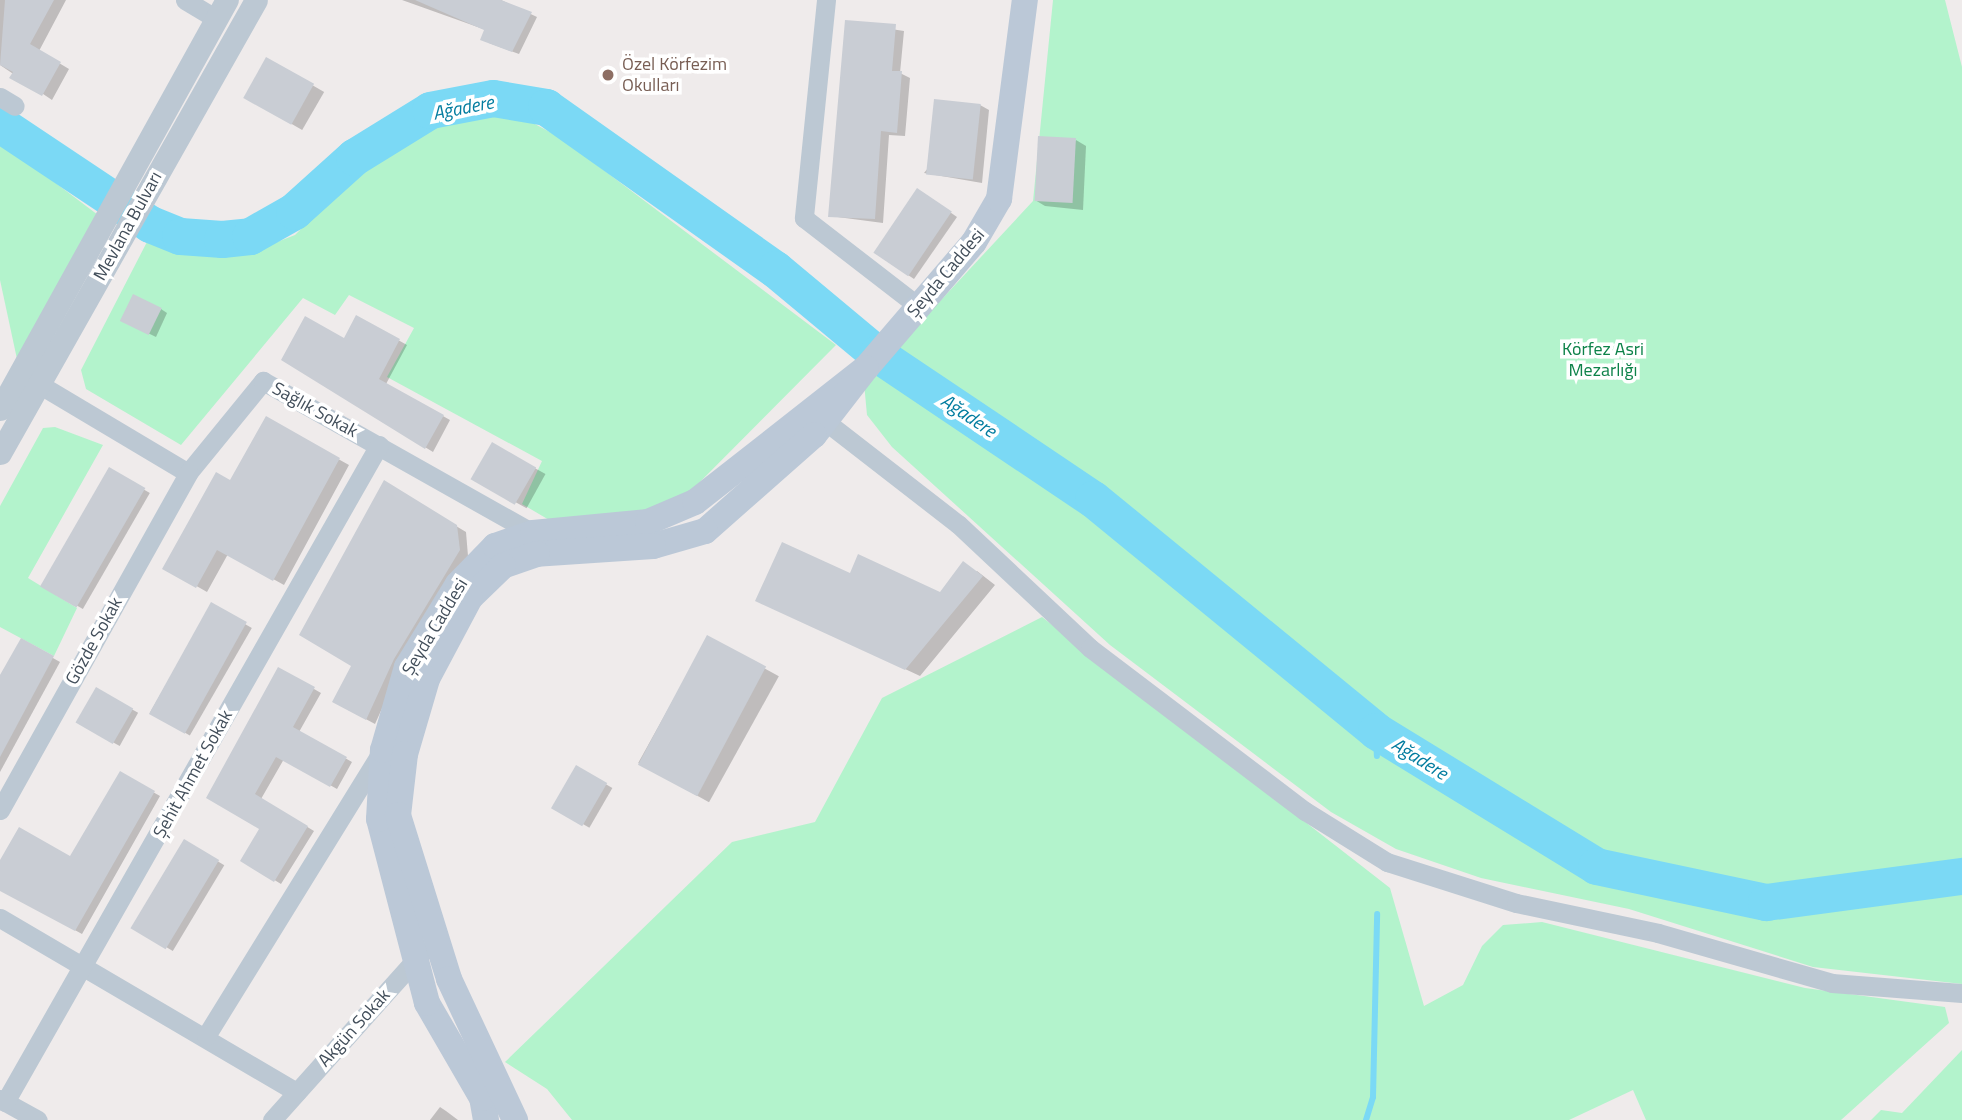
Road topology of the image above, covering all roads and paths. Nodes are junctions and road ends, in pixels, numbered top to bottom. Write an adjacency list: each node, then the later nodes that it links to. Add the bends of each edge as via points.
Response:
1 (185, 0): 5 (street)
2 (256, 0): 8 (street, Mevlana Bulvarı, via 104,270)
3 (826, 0): 6 (street, via 804,218)
4 (1025, 0): 6 (main road, Şeyda Caddesi, via 1002,190 985,228)
5 (222, 9): 8 (street, Mevlana Bulvarı, via 84,257)
6 (918, 306): 7 (main road, Şeyda Caddesi)
7 (866, 368): 10 (main road, Şeyda Caddesi); 11 (main road, Şeyda Caddesi)
8 (29, 379): 9 (street, Mevlana Bulvarı); 13 (street, Mevlana Bulvarı); 14 (street)
9 (0, 409)
10 (796, 420): 11 (street); 15 (main road, Şeyda Caddesi, via 695,502 648,522)
11 (825, 421): 16 (main road, Şeyda Caddesi, via 705,531 653,546); 23 (street, via 958,524 1090,648 1305,811 1387,862 1516,903 1658,933 1832,983)
12 (379, 445): 14 (street, Sağlık Sokak, via 263,381); 15 (street, Sağlık Sokak); 22 (street, Şehit Ahmet Sokak)
13 (0, 453)
14 (188, 472): 18 (street, Gözde Sokak)
15 (533, 533): 16 (street, Sağlık Sokak); 17 (main road, Şeyda Caddesi, via 495,546 458,584 407,667)
16 (566, 552): 17 (main road, Şeyda Caddesi, via 537,554 503,566 470,598)
17 (394, 752): 20 (main road, Şeyda Caddesi, via 398,815); 21 (main road, Şeyda Caddesi, via 379,820); 24 (street)
18 (0, 810)
19 (0, 918): 22 (street)
20 (435, 935): 21 (street, Akgün Sokak); 30 (main road, Şeyda Caddesi)
21 (416, 960): 25 (street, Akgün Sokak); 29 (main road, Şeyda Caddesi, via 428,1003 482,1098)
22 (84, 967): 24 (street); 26 (street, Şehit Ahmet Sokak)
23 (1962, 993)
24 (205, 1036): 25 (street)
25 (297, 1093): 28 (street, Akgün Sokak)
26 (2, 1100): 27 (street)
27 (38, 1120)
28 (272, 1120)
29 (486, 1120)
30 (515, 1120)

